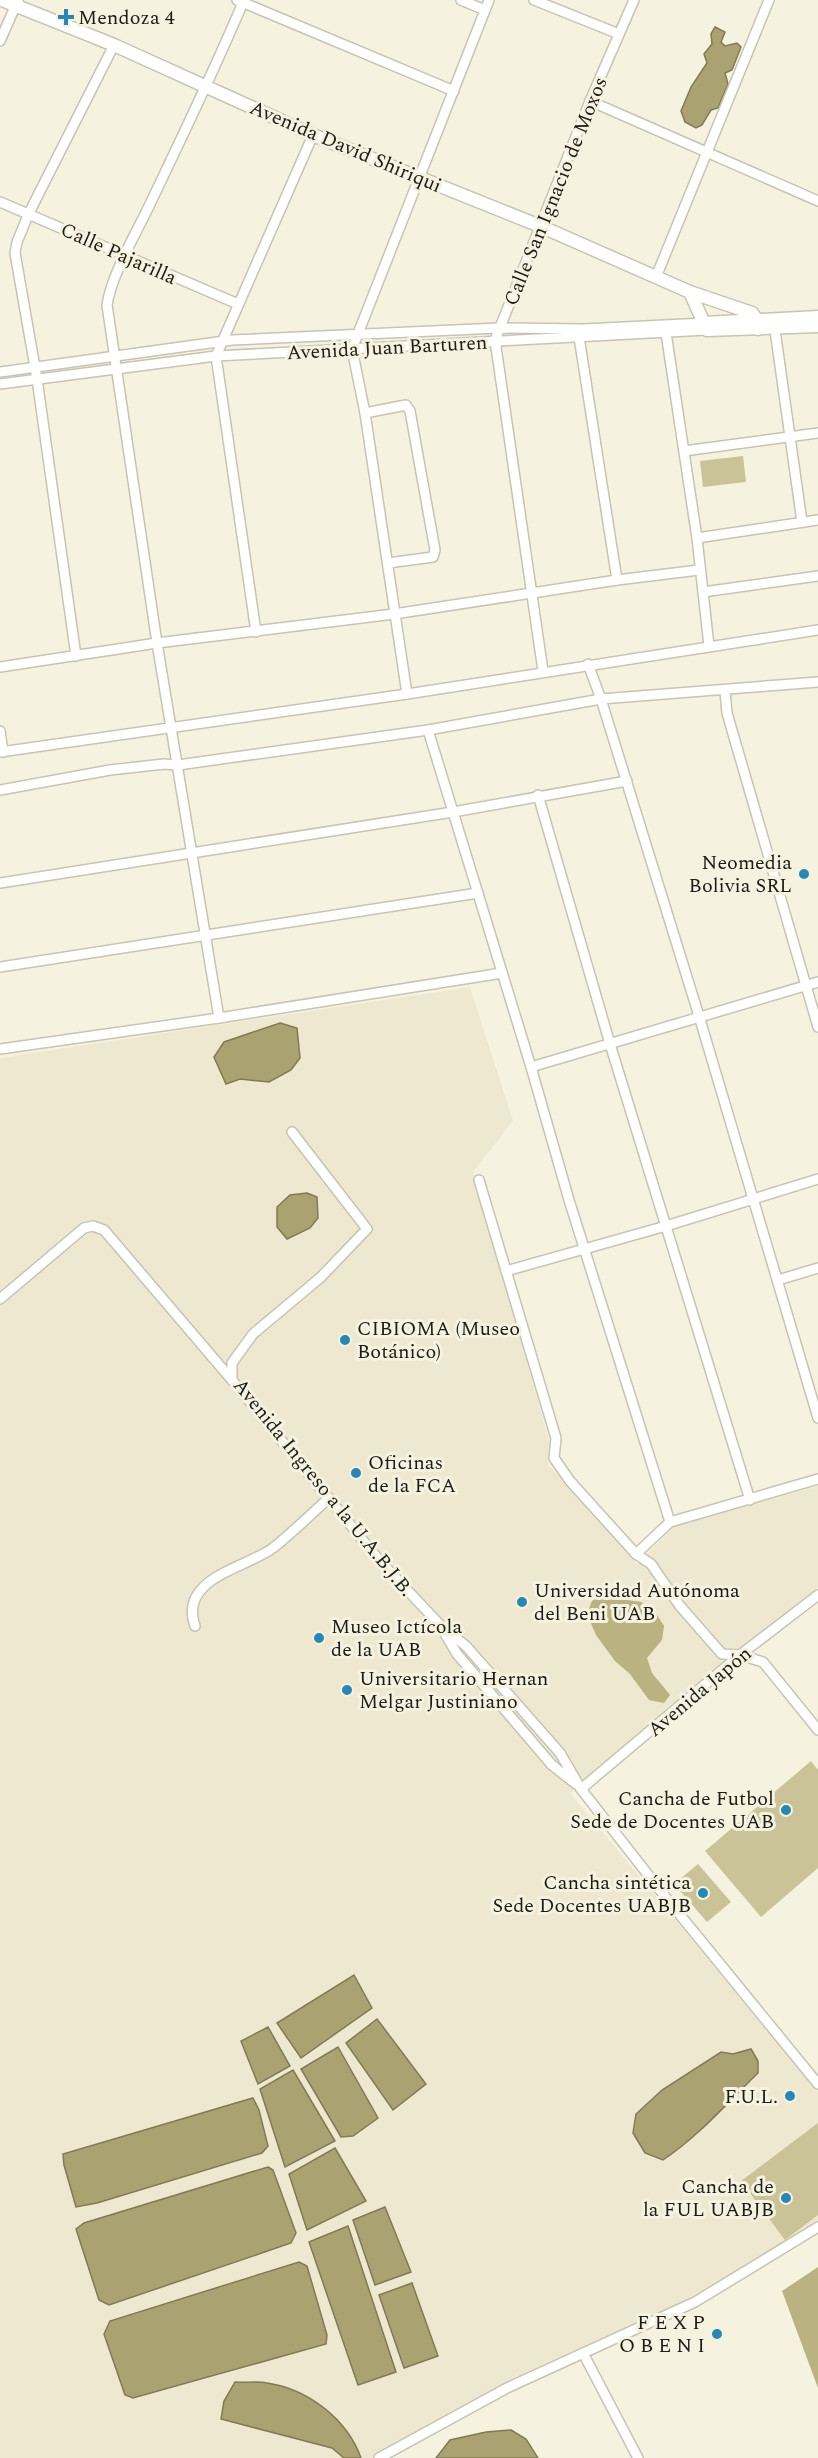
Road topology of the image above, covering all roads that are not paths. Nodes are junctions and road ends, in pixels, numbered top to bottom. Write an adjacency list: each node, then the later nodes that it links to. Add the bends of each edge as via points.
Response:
1 (2, 0): 8 (main road, Avenida David Shiriqui)
2 (461, 0): 9 (street)
3 (489, 0): 9 (street)
4 (534, 0): 10 (street)
5 (634, 0): 10 (street, Calle San Ignacio de Moxos)
6 (769, 0): 17 (street)
7 (241, 1): 13 (street); 14 (street)
8 (17, 3): 11 (street); 12 (main road, Avenida David Shiriqui)
9 (485, 10): 14 (street)
10 (619, 34): 15 (street, Calle San Ignacio de Moxos)
11 (0, 41)
12 (114, 45): 13 (main road, Avenida David Shiriqui); 21 (street)
13 (206, 87): 16 (main road, Avenida David Shiriqui); 23 (street)
14 (454, 91): 18 (street)
15 (590, 101): 17 (street); 22 (street, Calle San Ignacio de Moxos)
16 (313, 135): 18 (main road, Avenida David Shiriqui); 26 (street)
17 (708, 153): 19 (street); 24 (street)
18 (419, 177): 22 (main road, Avenida David Shiriqui); 34 (street)
19 (818, 201)
20 (0, 202): 21 (street, Calle Pajarilla)
21 (28, 213): 23 (street, Calle Pajarilla); 41 (street, via 15,253)
22 (540, 226): 24 (main road, Avenida David Shiriqui); 32 (street, Calle San Ignacio de Moxos)
23 (126, 255): 26 (street, Calle Pajarilla); 39 (street, via 108,295)
24 (656, 277): 25 (main road, Avenida David Shiriqui)
25 (690, 291): 28 (main road, Avenida David Shiriqui, via 752,313); 31 (main road)
26 (238, 304): 37 (street)
27 (818, 317): 29 (main road)
28 (758, 324): 29 (main road, Avenida Juan Barturen); 31 (main road, Avenida Juan Barturen)
29 (774, 324): 30 (main road); 48 (street)
30 (818, 326)
31 (705, 327): 32 (street, Avenida Juan Barturen); 33 (street, Avenida Juan Barturen)
32 (499, 328): 34 (street, Avenida Juan Barturen); 36 (street, Calle San Ignacio de Moxos)
33 (666, 333): 35 (street, Avenida Juan Barturen); 49 (street)
34 (358, 335): 37 (street, Avenida Juan Barturen); 38 (street)
35 (579, 337): 36 (street, Avenida Juan Barturen); 56 (street)
36 (495, 340): 38 (street, Avenida Juan Barturen); 57 (street, Calle San Ignacio de Moxos)
37 (222, 341): 39 (street, Avenida Juan Barturen); 40 (street)
38 (352, 349): 40 (street, Avenida Juan Barturen); 46 (street)
39 (114, 356): 41 (street, Avenida Juan Barturen); 42 (street)
40 (216, 356): 42 (street, Avenida Juan Barturen); 61 (street)
41 (35, 368): 43 (street, Avenida Juan Barturen); 44 (street)
42 (116, 368): 44 (street, Avenida Juan Barturen); 62 (street)
43 (0, 372)
44 (37, 379): 45 (street, Avenida Juan Barturen); 64 (street)
45 (0, 384)
46 (365, 413): 53 (street); 53 (street, via 406,405 410,411 435,550 433,557)
47 (818, 433): 48 (street)
48 (790, 437): 49 (street); 51 (street)
49 (684, 451): 52 (street)
50 (818, 520): 51 (street)
51 (802, 522): 52 (street)
52 (697, 538): 54 (street)
53 (388, 563): 59 (street)
54 (699, 570): 56 (street); 58 (street)
55 (818, 576): 58 (street)
56 (617, 580): 57 (street)
57 (532, 592): 59 (street); 67 (street, Calle San Ignacio de Moxos)
58 (703, 592): 63 (street)
59 (394, 614): 61 (street); 70 (street)
60 (818, 630): 63 (street)
61 (256, 632): 62 (street)
62 (157, 643): 64 (street); 72 (street)
63 (709, 646): 65 (street)
64 (76, 656): 66 (street)
65 (588, 664): 67 (street); 71 (street)
66 (0, 667)
67 (543, 671): 70 (street)
68 (818, 682): 69 (street)
69 (725, 691): 71 (street); 88 (street, via 727,713)
70 (407, 694): 72 (street)
71 (601, 699): 73 (street); 77 (street)
72 (171, 728): 75 (street); 76 (street)
73 (428, 729): 76 (street); 80 (street)
74 (0, 731): 75 (street)
75 (1, 752)
76 (178, 765): 78 (street, via 110,771); 81 (street)
77 (627, 781): 79 (street); 89 (street)
78 (0, 790)
79 (538, 795): 80 (street); 92 (street)
80 (453, 812): 81 (street); 83 (street)
81 (192, 854): 82 (street); 84 (street)
82 (0, 883)
83 (478, 893): 84 (street); 86 (street)
84 (204, 936): 85 (street); 90 (street)
85 (0, 967)
86 (502, 973): 90 (street); 94 (street)
87 (818, 982): 88 (street)
88 (805, 986): 89 (street); 91 (street)
89 (699, 1016): 92 (street); 98 (street)
90 (219, 1018): 93 (street)
91 (818, 1027)
92 (610, 1044): 94 (street); 99 (street)
93 (0, 1049)
94 (531, 1067): 100 (street)
95 (292, 1132): 105 (street, Avenida Ingreso a la U.A.B.J.B., via 367,1228 321,1277 253,1334 232,1363)
96 (818, 1179): 98 (street)
97 (479, 1180): 102 (street)
98 (754, 1199): 99 (street); 103 (street)
99 (666, 1226): 100 (street); 109 (street)
100 (584, 1248): 102 (street); 110 (street)
101 (818, 1268): 103 (street)
102 (506, 1270): 111 (street, via 556,1438 554,1458)
103 (778, 1280): 106 (street)
104 (0, 1299): 105 (street, via 84,1228 93,1226 104,1230)
105 (232, 1380): 108 (street, Avenida Ingreso a la U.A.B.J.B.)
106 (818, 1418)
107 (818, 1479): 109 (street)
108 (329, 1498): 113 (street, via 273,1548 209,1581 194,1601); 114 (street, Avenida Ingreso a la U.A.B.J.B., via 379,1560)
109 (750, 1500): 110 (street)
110 (670, 1522): 111 (street)
111 (636, 1554): 115 (street, via 651,1564 680,1606 722,1654)
112 (818, 1595): 115 (street, Avenida Japón)
113 (195, 1626)
114 (442, 1627): 117 (street, Avenida Ingreso a la U.A.B.J.B., via 457,1654 552,1765); 117 (street, Avenida Ingreso a la U.A.B.J.B., via 466,1646 560,1753)
115 (740, 1655): 116 (street, via 763,1662); 117 (street, Avenida Japón)
116 (818, 1730)
117 (581, 1789): 118 (street)
118 (818, 2084)
119 (818, 2228): 120 (street, via 695,2302)
120 (583, 2354): 121 (street, via 507,2388); 122 (street)
121 (379, 2458)
122 (638, 2458)

